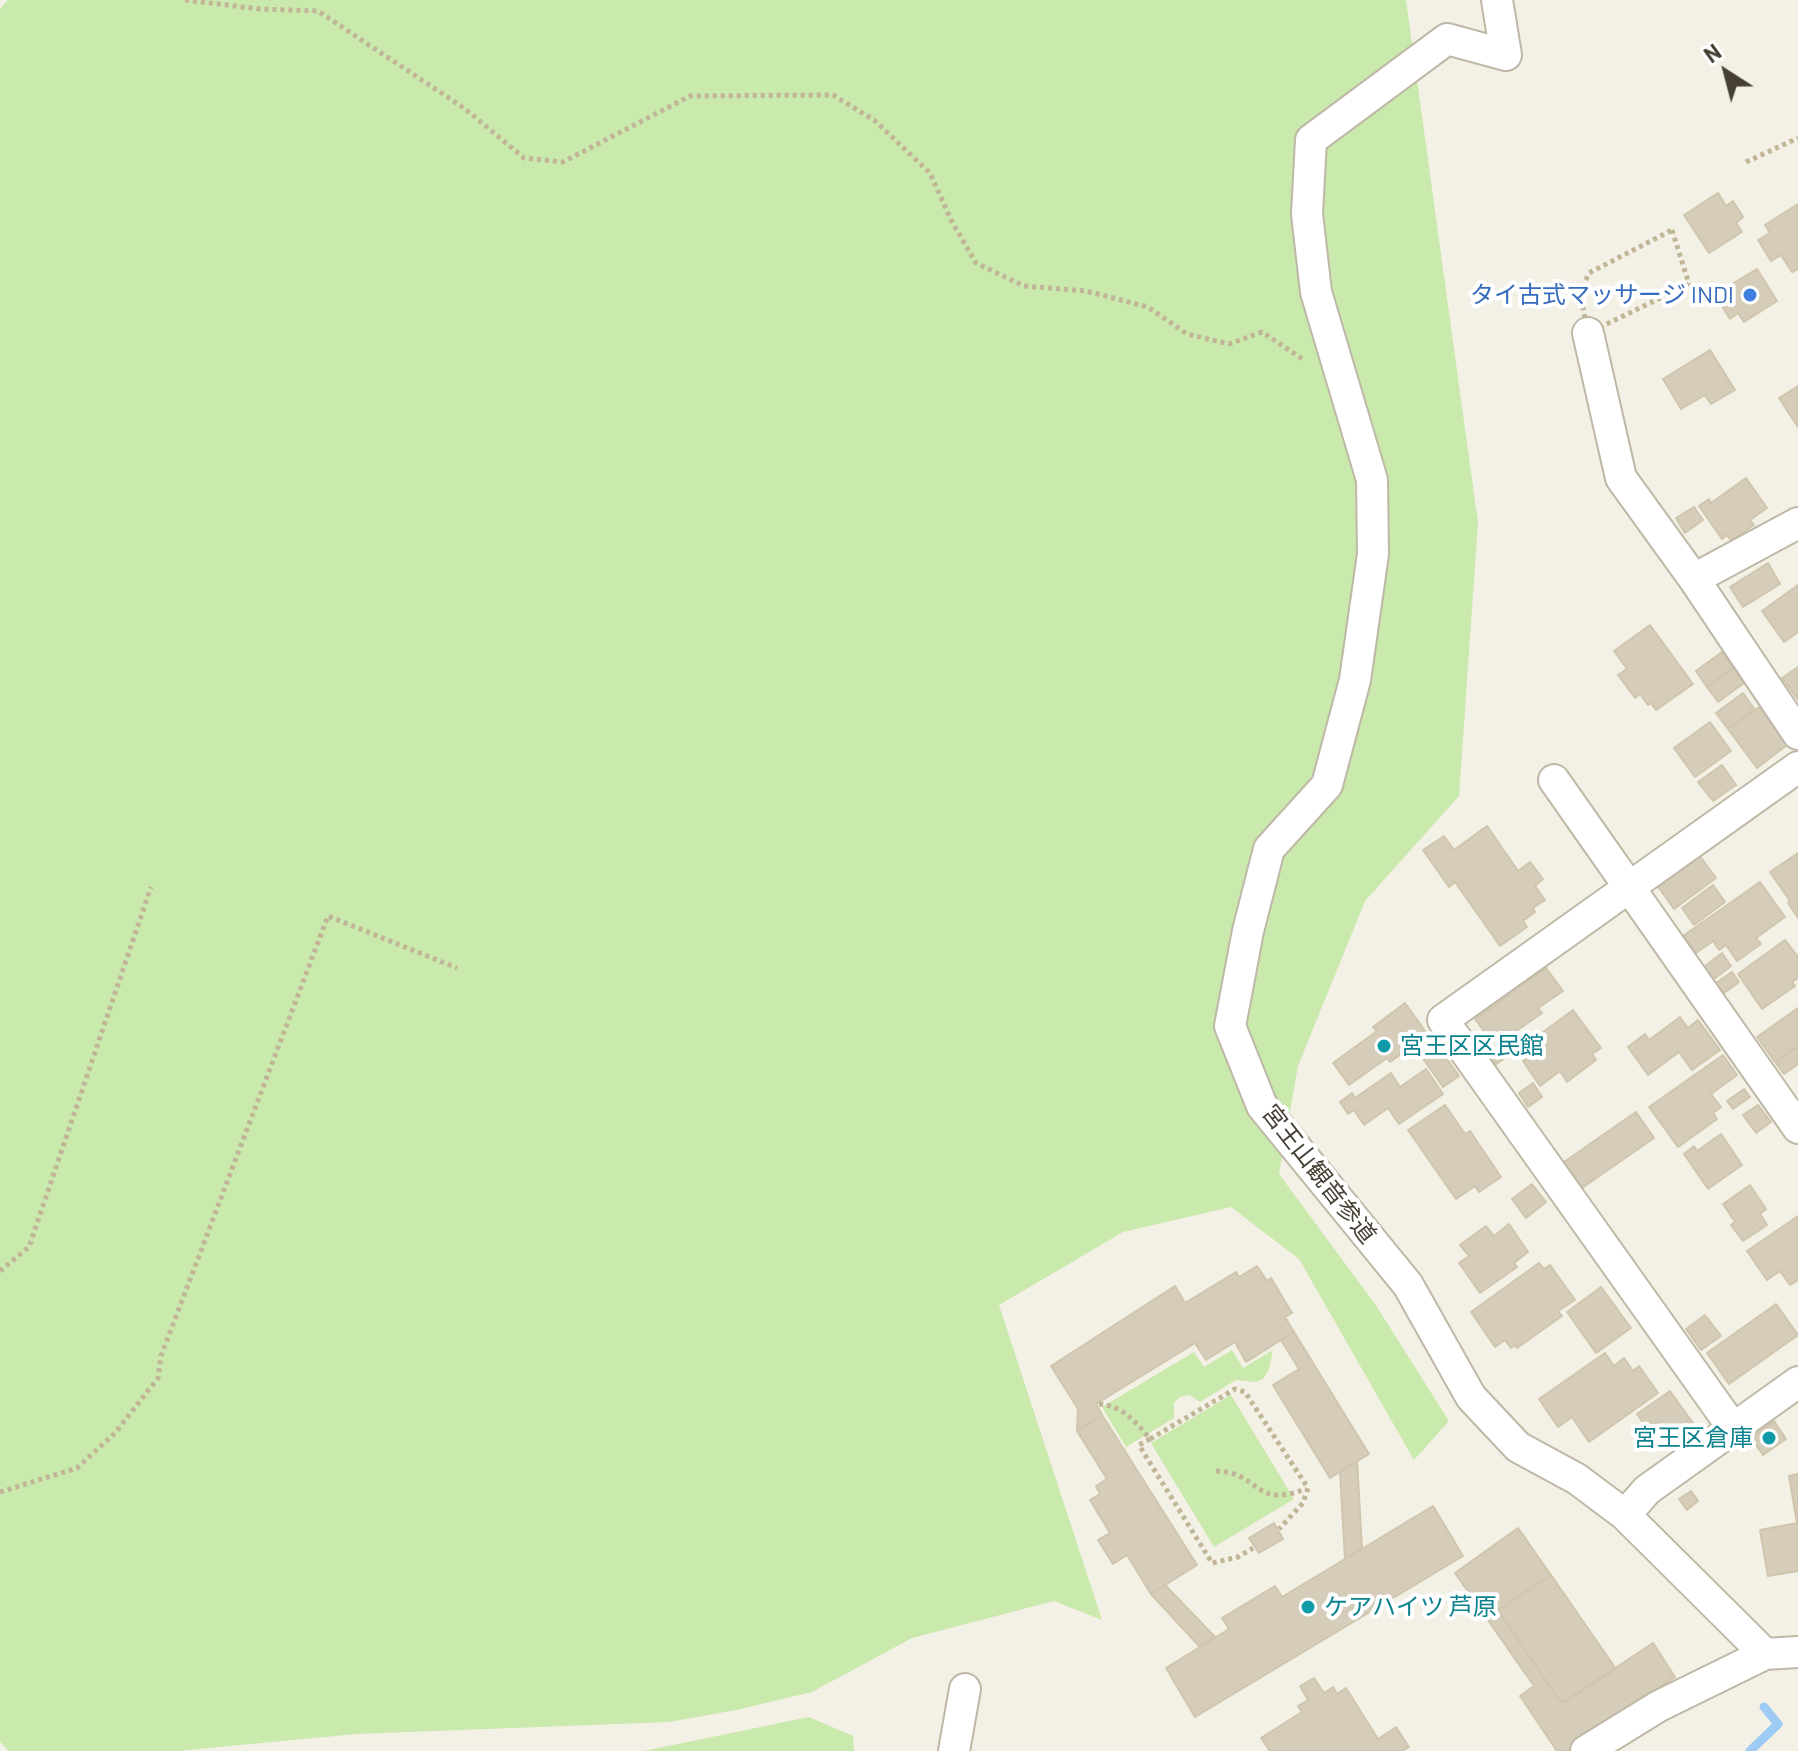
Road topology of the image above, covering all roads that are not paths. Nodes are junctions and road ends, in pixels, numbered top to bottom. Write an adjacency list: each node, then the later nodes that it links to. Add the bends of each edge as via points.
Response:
1 (1497, 0): 12 (street, 宮王山観音参道, via 1506,55 1447,39 1311,140 1307,214 1316,292 1372,480 1373,554 1355,680 1327,785 1269,849 1230,1026 1262,1106 1408,1285 1471,1397 1518,1447 1577,1479)
2 (1588, 333): 4 (street, via 1621,478)
3 (1798, 523): 4 (street)
4 (1694, 579): 5 (street)
5 (1798, 734)
6 (1798, 767): 8 (street)
7 (1554, 780): 8 (street)
8 (1629, 887): 9 (street); 11 (street, via 1443,1020)
9 (1798, 1128)
10 (1798, 1382): 11 (street)
11 (1733, 1428): 12 (street, via 1647,1490)
12 (1625, 1515): 14 (street, 宮王山観音参道)
13 (1798, 1652): 14 (street)
14 (1765, 1654): 17 (street, via 1659,1706)
15 (965, 1689): 16 (street)
16 (954, 1751)
17 (1586, 1751)

